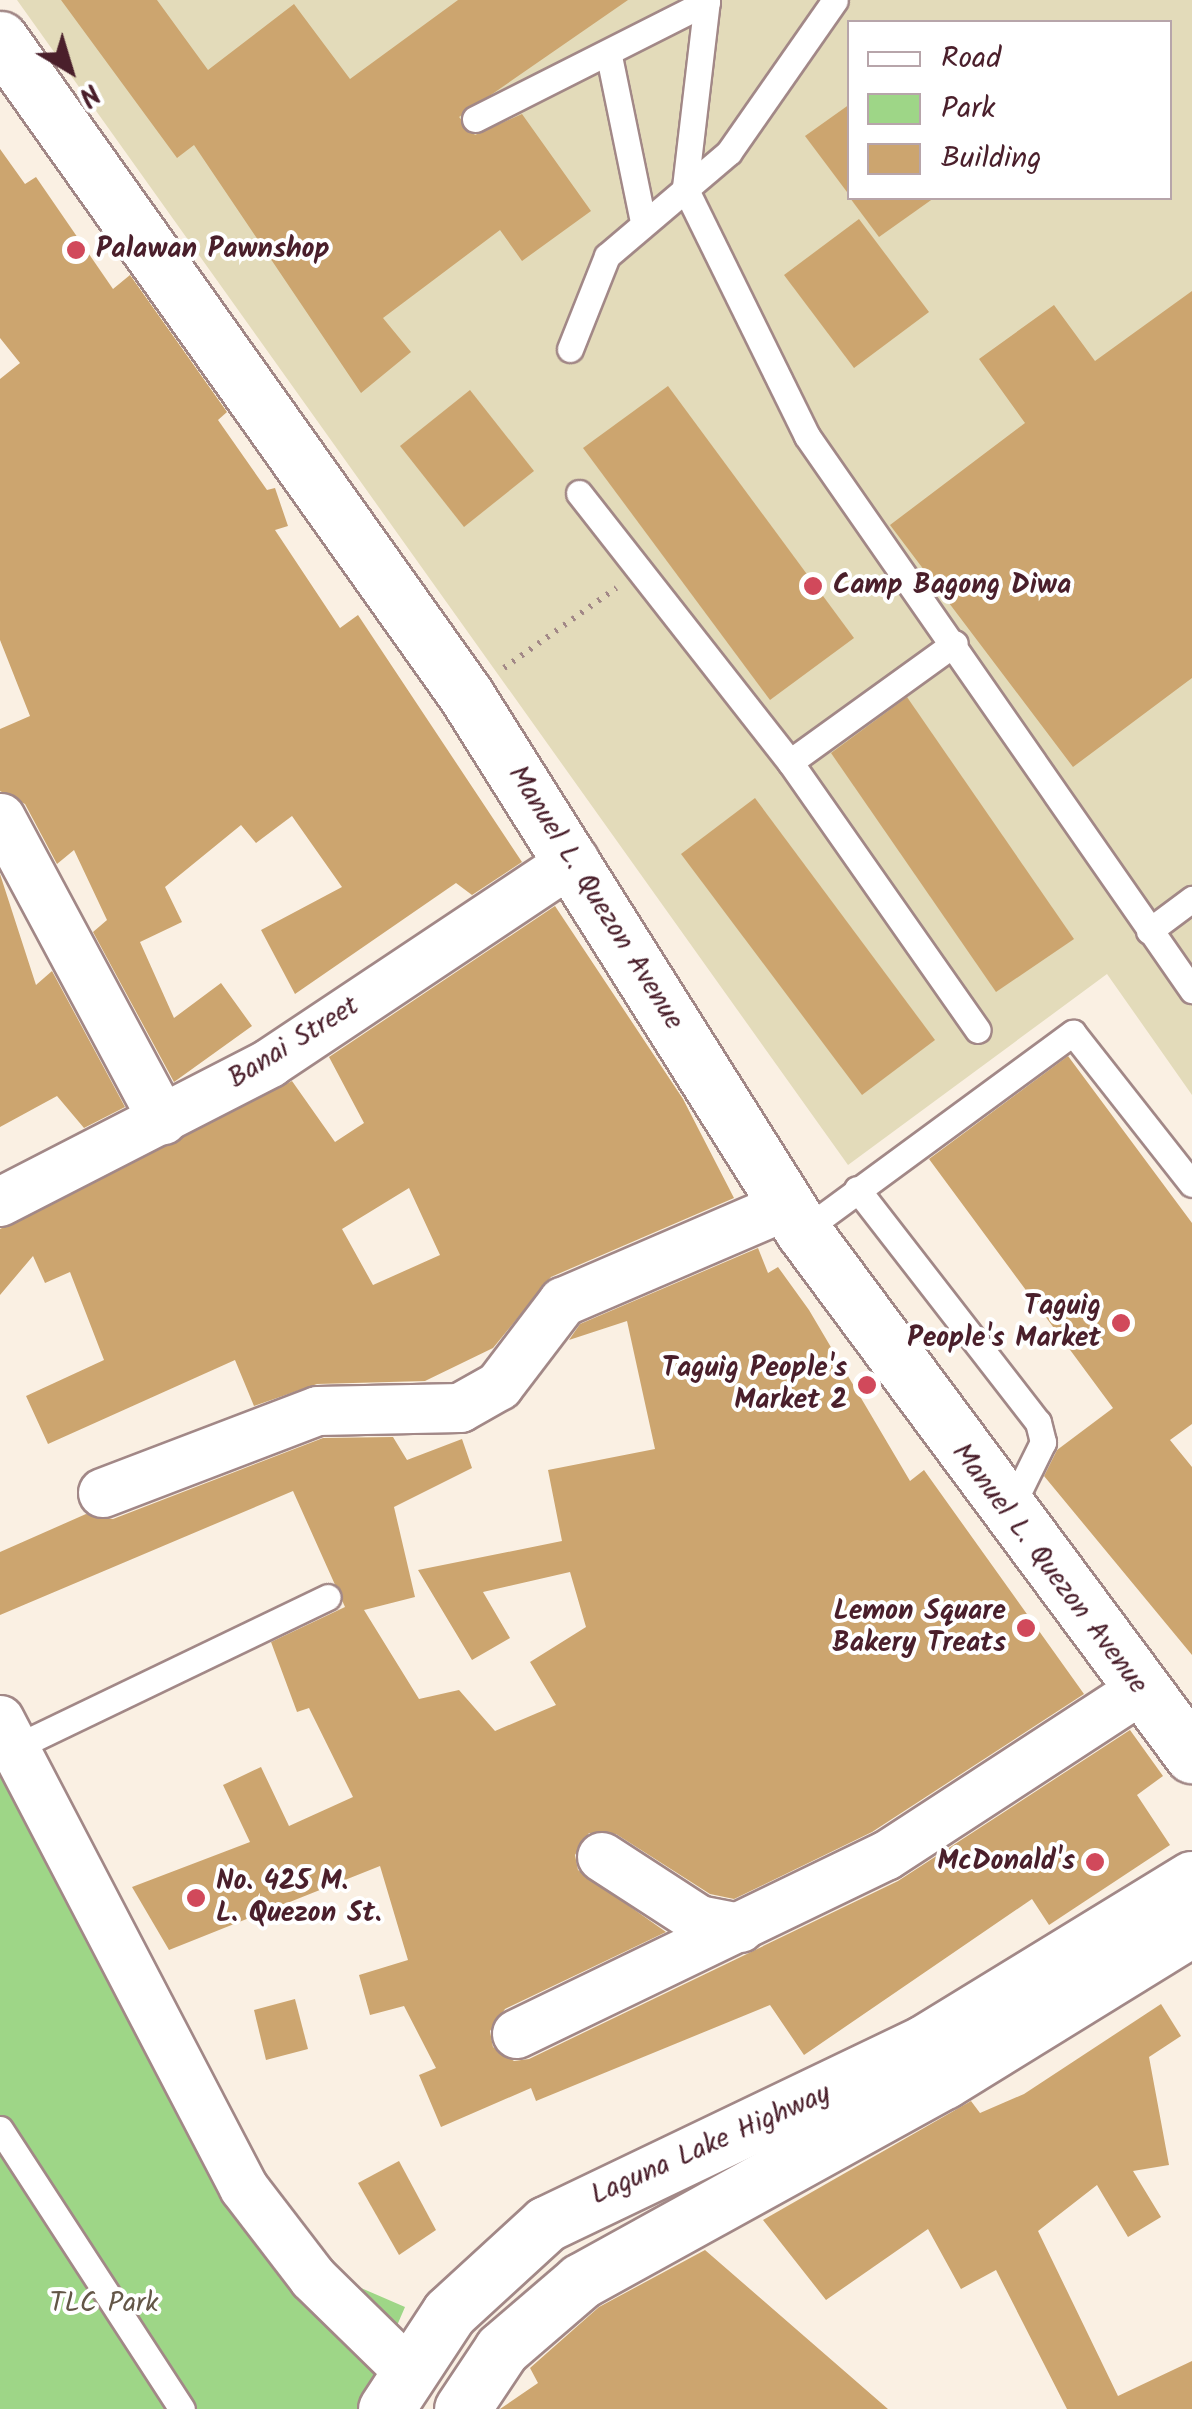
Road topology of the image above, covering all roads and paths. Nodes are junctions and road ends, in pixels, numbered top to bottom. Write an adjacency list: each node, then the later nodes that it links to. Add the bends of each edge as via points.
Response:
1 (834, 0): 6 (lane, via 728,152)
2 (707, 1): 4 (lane); 6 (lane)
3 (0, 40): 15 (main road, Manuel L. Quezon Avenue)
4 (609, 56): 5 (lane); 7 (lane)
5 (475, 119)
6 (685, 188): 7 (lane); 11 (lane, via 807,436)
7 (642, 217): 8 (lane, via 607,256)
8 (570, 348)
9 (579, 494): 10 (lane)
10 (638, 572): 12 (path); 13 (lane)
11 (955, 643): 13 (lane); 17 (lane)
12 (534, 646)
13 (790, 762): 19 (lane)
14 (1, 818): 20 (street)
15 (574, 860): 20 (street, Banai Street, via 270,1063); 24 (main road, Manuel L. Quezon Avenue)
16 (1192, 899): 17 (lane)
17 (1149, 931): 18 (lane)
18 (1192, 990)
19 (978, 1030)
20 (163, 1120): 23 (street, Banai Street)
21 (1192, 1184): 22 (lane, via 1073,1033)
22 (857, 1188): 24 (lane); 26 (lane, via 1038,1422 1043,1442)
23 (0, 1202)
24 (795, 1219): 25 (street, via 564,1302 499,1386 460,1408 318,1411); 26 (main road, Manuel L. Quezon Avenue)
25 (103, 1493)
26 (1007, 1516): 28 (main road, Manuel L. Quezon Avenue)
27 (328, 1598): 29 (lane)
28 (1141, 1690): 30 (main road, Manuel L. Quezon Avenue); 33 (street, via 886,1856)
29 (7, 1734): 37 (street, via 244,2188)
30 (1192, 1755)
31 (602, 1857): 33 (street, via 699,1920)
32 (1192, 1879): 37 (main road, Laguna Lake Highway, via 924,2043 546,2224 449,2313)
33 (740, 1928): 35 (street)
34 (1192, 1928): 39 (main road, Laguna Lake Highway, via 944,2081 581,2281 502,2348)
35 (517, 2034)
36 (0, 2129): 38 (lane)
37 (396, 2389)
38 (182, 2409)
39 (462, 2409)

